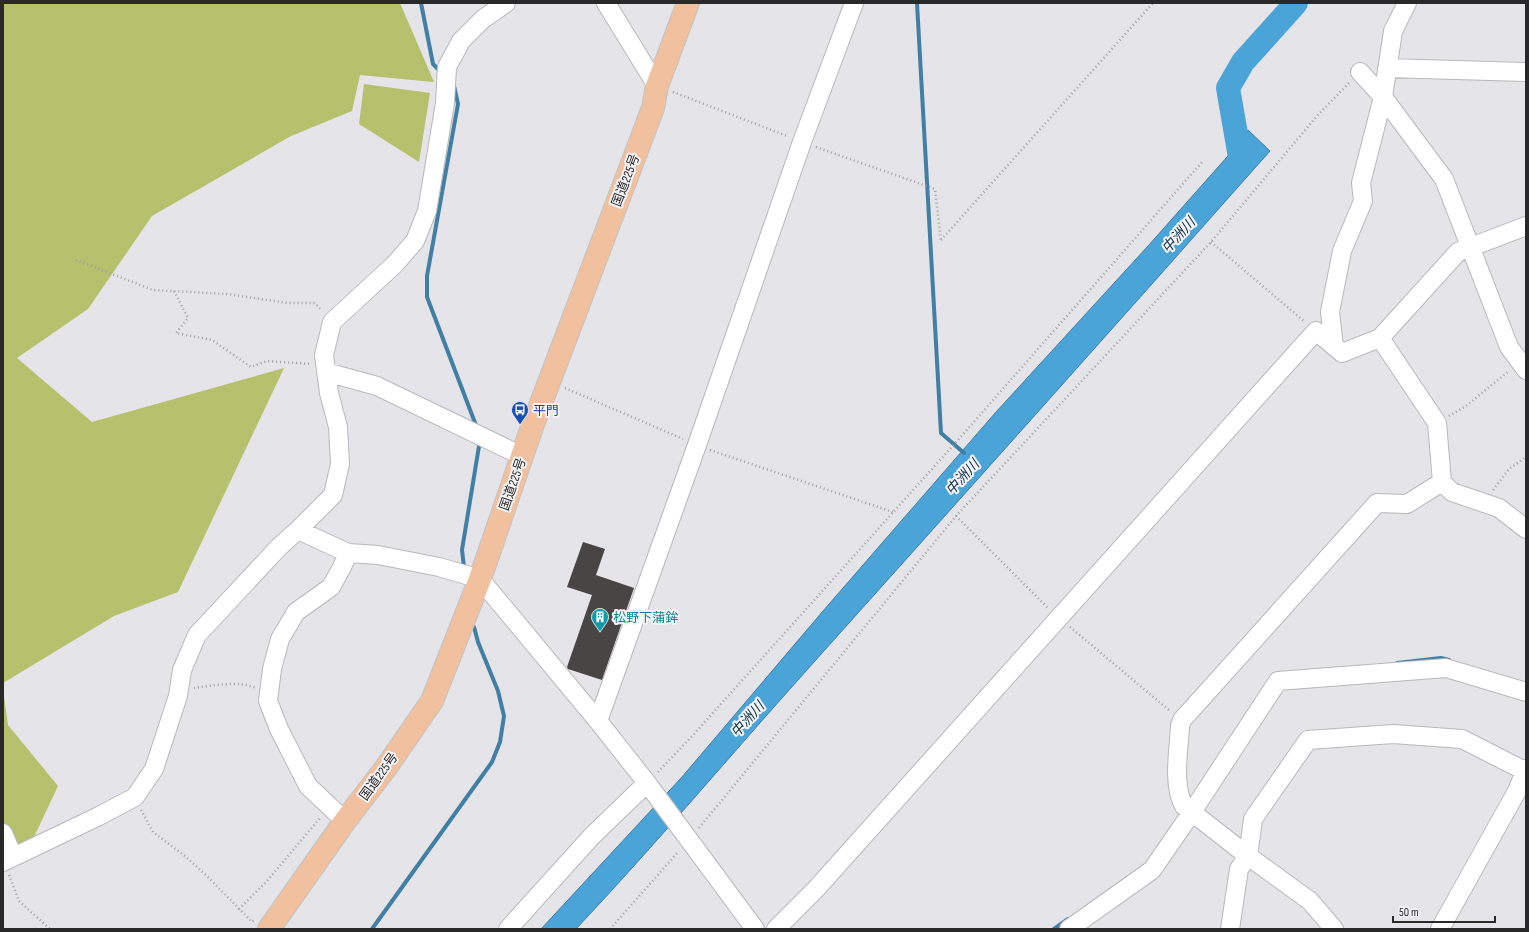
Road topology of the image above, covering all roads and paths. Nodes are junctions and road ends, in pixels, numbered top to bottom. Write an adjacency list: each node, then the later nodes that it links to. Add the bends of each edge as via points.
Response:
1 (506, 3): 19 (street, via 483,19 461,42 447,68 445,103 427,211 415,241 394,265)
2 (606, 3): 10 (street)
3 (688, 3): 10 (highway, 国道225号)
4 (854, 3): 27 (street, via 802,142)
5 (1153, 3): 14 (path)
6 (1407, 3): 7 (street, via 1393,31)
7 (1387, 68): 8 (street); 11 (street)
8 (1526, 70)
9 (1360, 72): 11 (street); 15 (path, via 1317,116)
10 (657, 86): 25 (highway, 国道225号, via 653,108)
11 (1383, 97): 16 (street, via 1444,179); 22 (street, via 1361,183 1363,201 1342,251 1330,312)
12 (1203, 161): 32 (path)
13 (1526, 226): 16 (street)
14 (941, 241)
15 (1211, 242): 20 (path); 48 (path, via 956,516)
16 (1469, 247): 21 (street, via 1458,252); 23 (street, via 1509,347)
17 (76, 260): 18 (path, via 153,290)
18 (174, 291): 19 (path, via 227,294 288,304 315,303); 24 (path, via 188,318 176,333 212,340 251,367 267,360 316,364)
19 (332, 322): 24 (street, via 324,355)
20 (1316, 331): 22 (street); 57 (street, via 816,888)
21 (1380, 338): 22 (street, via 1342,353); 26 (street)
22 (1334, 346)
23 (1523, 366): 26 (path)
24 (326, 372): 28 (street, via 377,386); 34 (street, via 338,427 340,464 333,495)
25 (549, 381): 27 (path); 28 (highway, 国道225号)
26 (1437, 423): 30 (street)
27 (697, 445): 32 (path); 40 (street)
28 (522, 456): 36 (highway, 国道225号)
29 (1526, 457): 31 (path, via 1509,469)
30 (1442, 482): 31 (street, via 1452,492); 45 (street, via 1407,504 1377,503 1182,720 1177,782 1180,800)
31 (1483, 503): 33 (street, via 1499,508)
32 (893, 512): 42 (path)
33 (1526, 529)
34 (298, 530): 35 (street); 37 (street, via 278,547 197,635 182,670)
35 (348, 553): 36 (street, via 378,555); 39 (street, via 331,587 296,612 280,639)
36 (480, 580): 40 (street); 46 (highway, 国道225号, via 432,700 385,769)
37 (179, 690): 39 (path, via 218,684 250,685); 44 (street, via 154,769)
38 (1526, 692): 45 (street, via 1446,668 1278,681)
39 (269, 696): 46 (street, via 268,702 279,729 308,786)
40 (598, 721): 42 (street)
41 (1525, 770): 43 (street); 49 (street, via 1462,739 1392,734 1308,740 1253,819)
42 (649, 786): 48 (street); 54 (street, via 592,836)
43 (1522, 794): 61 (street)
44 (135, 797): 50 (street); 51 (path, via 153,832 185,856)
45 (1188, 809): 49 (street); 58 (street, via 1152,870)
46 (338, 813): 51 (path); 52 (highway, 国道225号, via 293,896)
47 (3, 833): 50 (street)
48 (687, 834): 55 (path); 56 (street)
49 (1248, 856): 59 (street, via 1239,869); 60 (street, via 1310,901)
50 (7, 860): 53 (path, via 20,901)
51 (239, 909): 52 (path, via 252,922)
52 (263, 923)
53 (50, 929)
54 (508, 929)
55 (610, 929)
56 (755, 929)
57 (776, 929)
58 (1069, 929)
59 (1230, 929)
60 (1334, 929)
61 (1440, 929)

